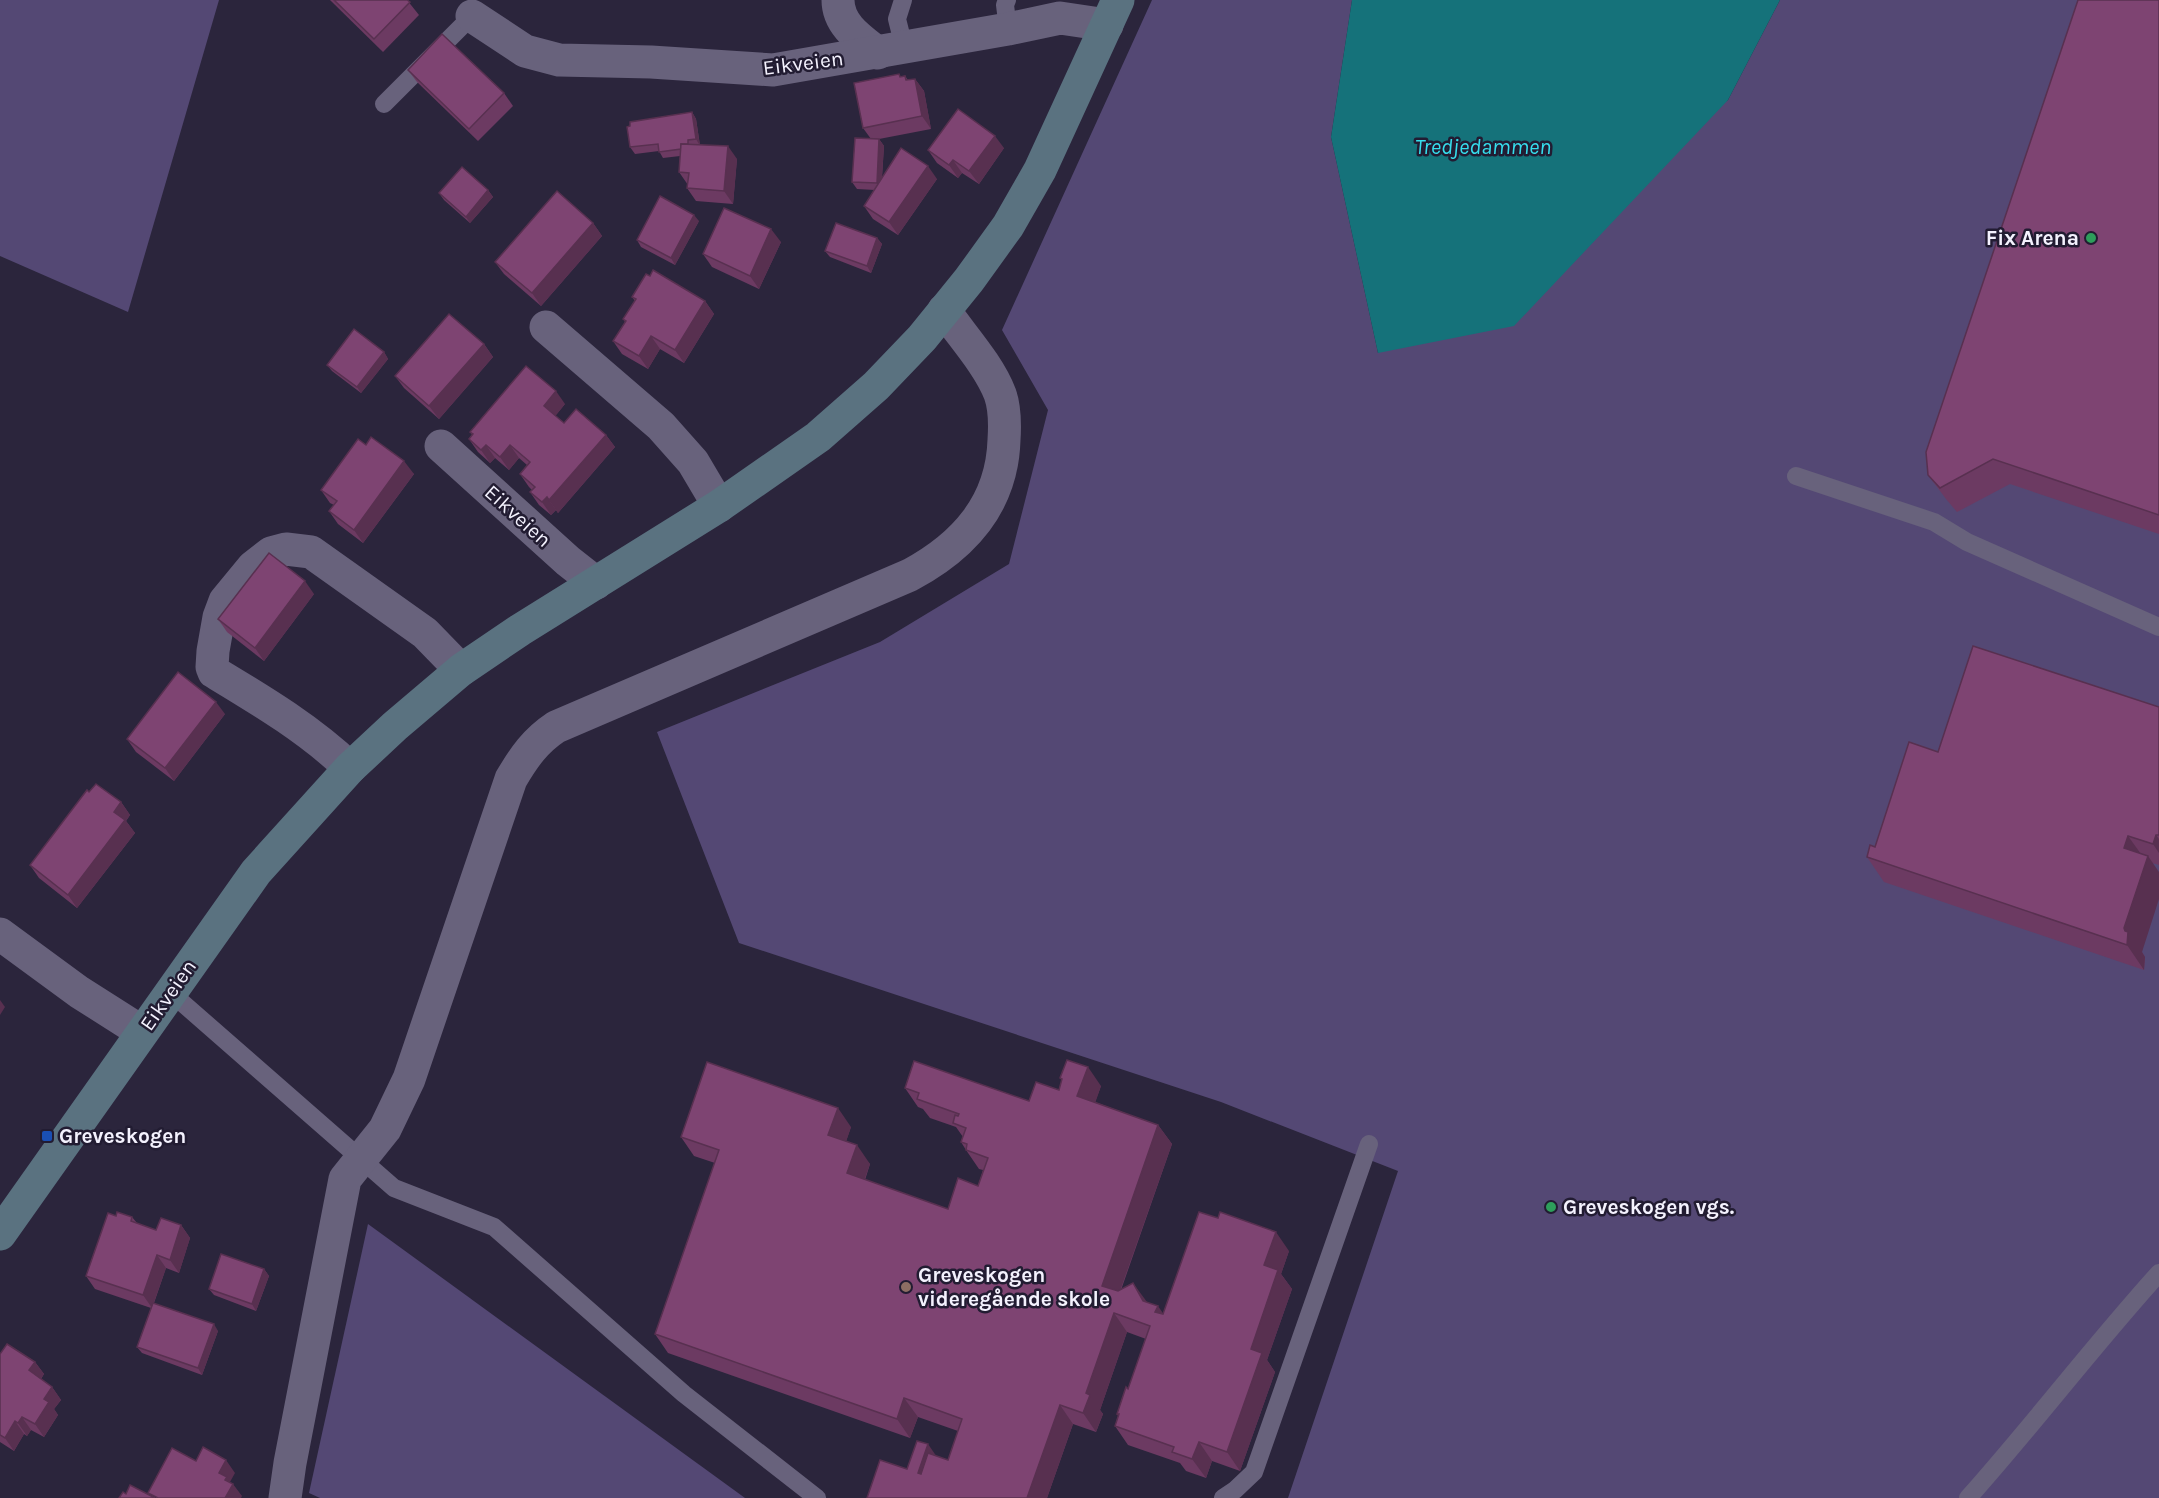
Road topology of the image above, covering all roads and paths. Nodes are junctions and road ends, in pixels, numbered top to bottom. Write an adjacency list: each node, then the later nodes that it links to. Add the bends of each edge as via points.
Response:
1 (838, 0): 6 (street, via 846,26 855,36)
2 (903, 0): 6 (lane)
3 (1112, 12): 4 (street, Eikveien, via 1060,18); 8 (main road, Eikveien, via 1040,170 1008,226)
4 (1007, 15): 6 (street, Eikveien)
5 (472, 16): 6 (street, Eikveien, via 525,51 559,60 773,70); 7 (lane)
6 (891, 50)
7 (384, 104)
8 (944, 310): 12 (main road, Eikveien, via 876,386 818,437); 21 (street, via 994,380 1001,396 1004,455 996,486 982,515 960,541 910,575 555,727 542,736 526,753 511,779 409,1078 385,1129)
9 (546, 327): 12 (street, via 661,426 693,462)
10 (441, 447): 13 (street, Eikveien)
11 (1796, 476): 14 (lane, via 1934,522 1967,542)
12 (719, 506): 13 (main road, Eikveien)
13 (596, 583): 15 (main road, Eikveien)
14 (2159, 627)
15 (461, 670): 16 (main road, Eikveien); 16 (street, via 425,633 310,552 286,549 271,553 253,567 225,601 219,617 214,672 288,717)
16 (350, 768): 18 (main road, Eikveien, via 256,872)
17 (0, 934): 19 (street)
18 (170, 992): 19 (main road, Eikveien); 21 (lane)
19 (142, 1032): 22 (main road, Eikveien)
20 (1369, 1144): 26 (lane, via 1254,1472)
21 (360, 1160): 24 (street, via 345,1179); 25 (lane, via 393,1188 494,1227 684,1394)
22 (0, 1234)
23 (2159, 1273): 27 (lane)
24 (285, 1498)
25 (817, 1498)
26 (1223, 1498)
27 (1968, 1498)

